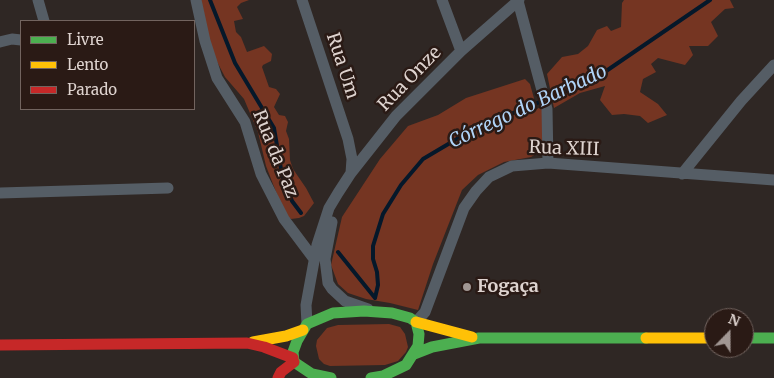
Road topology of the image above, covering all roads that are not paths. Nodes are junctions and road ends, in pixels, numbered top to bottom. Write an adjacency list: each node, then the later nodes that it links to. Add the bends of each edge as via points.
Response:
1 (38, 0): 6 (street)
2 (196, 0): 18 (street, Rua da Paz, via 217,78 245,122 261,174 284,219)
3 (302, 0): 12 (street, Rua Um, via 348,139)
4 (442, 0): 9 (street)
5 (519, 0): 9 (street, Rua Onze); 11 (street, via 547,109)
6 (44, 20)
7 (20, 40): 8 (street)
8 (0, 42)
9 (461, 51): 12 (street, Rua Onze, via 396,116)
10 (774, 64): 13 (street)
11 (548, 164): 13 (street, Rua XIII); 20 (street, Rua XIII, via 512,166 489,177 476,191 461,217 425,312)
12 (351, 173): 17 (street, Rua Onze)
13 (682, 174): 14 (street, Rua XIII)
14 (774, 180)
15 (168, 188): 16 (street)
16 (0, 193)
17 (338, 193): 18 (street, Rua Onze, via 326,216); 19 (street, Rua Onze, via 324,259 326,275 332,289 345,300)
18 (314, 259): 21 (street, Rua Onze)
19 (373, 311): 20 (main road, via 392,313); 21 (main road, via 333,313)
20 (416, 322): 22 (main road); 28 (main road, via 419,334)
21 (305, 327): 26 (main road, via 286,336); 29 (main road, via 297,341)
22 (479, 338): 23 (main road); 28 (main road)
23 (704, 338)
24 (754, 338): 25 (main road)
25 (774, 338)
26 (247, 343): 27 (main road); 29 (main road)
27 (0, 345)
28 (414, 354): 30 (main road)
29 (293, 360): 31 (main road); 32 (main road, via 312,374)
30 (406, 365): 33 (main road); 34 (main road)
31 (278, 378)
32 (331, 378)
33 (371, 378)
34 (401, 378)

